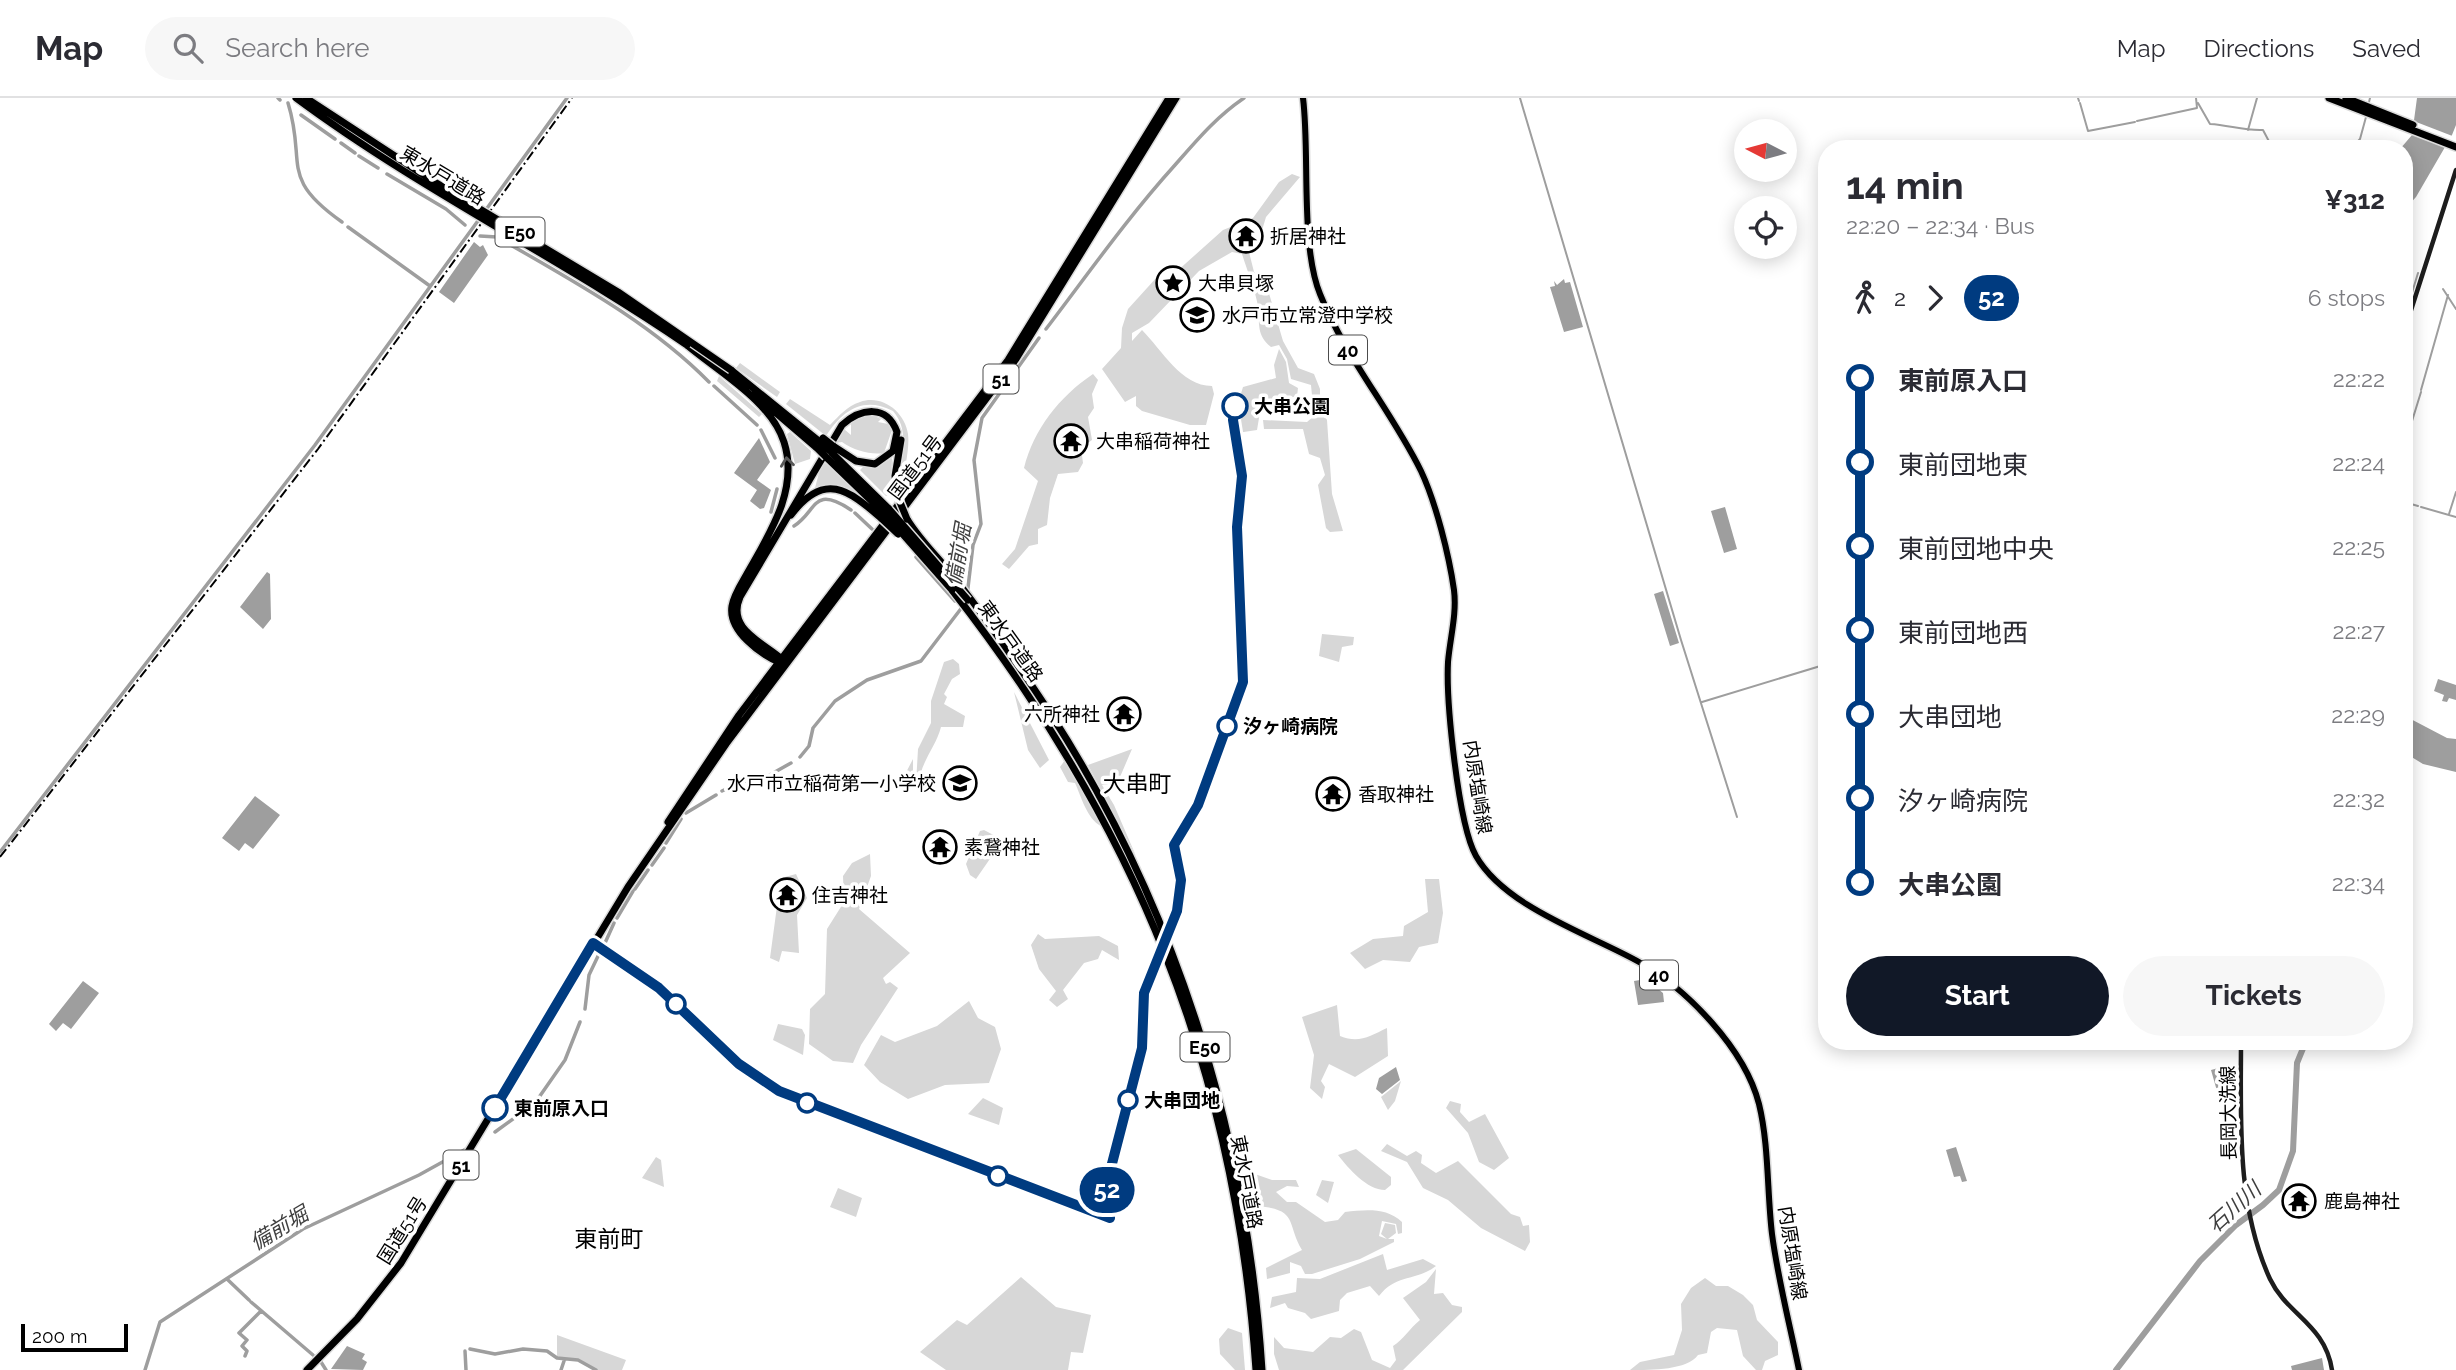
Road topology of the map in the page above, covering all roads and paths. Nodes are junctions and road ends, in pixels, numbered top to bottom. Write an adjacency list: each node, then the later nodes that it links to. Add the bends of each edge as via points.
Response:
1 (296, 98): 12 (highway, 東水戸道路 / E50, bridge, via 401,169 614,297)
2 (306, 98): 12 (highway, 東水戸道路 / E50, bridge, via 618,292)
3 (1169, 98): 20 (highway, 国道51号 / 51, via 1008,360)
4 (1176, 98): 20 (highway, 国道51号 / 51, via 1016,359)
5 (1303, 98): 26 (main road, 内原塩崎線 / 40, via 1311,256 1317,285 1363,377 1422,474 1452,577 1455,603 1449,695 1469,842 1485,870 1510,893 1675,986 1709,1020 1745,1072 1760,1110 1773,1244)
6 (2329, 98): 8 (highway)
7 (2346, 98): 8 (highway)
8 (2397, 121): 9 (highway)
9 (2456, 145)
10 (2455, 173): 11 (main road)
11 (2413, 304)
12 (728, 374): 13 (highway, 東水戸道路 / E50); 13 (highway, 東水戸道路 / E50, via 758,390); 17 (highway, one-way to 12, via 788,482 784,441 765,411)
13 (820, 443): 14 (highway, 東水戸道路 / E50, bridge); 14 (highway, bridge)
14 (830, 451): 15 (highway, 東水戸道路 / E50); 16 (highway, via 875,464 893,450 897,432 881,413 864,411 849,418 831,440)
15 (885, 514): 16 (highway, via 849,493 828,488 809,495); 18 (highway, 東水戸道路 / E50, bridge); 19 (highway, 東水戸道路 / E50, bridge)
16 (783, 524): 20 (highway, via 737,610 744,629)
17 (773, 527): 18 (highway, bridge, via 844,417 863,408 882,409 899,427 895,476 897,495 909,523); 20 (highway, via 736,595 732,612 741,634)
18 (968, 600): 19 (highway, 東水戸道路 / E50)
19 (980, 619): 21 (highway, 東水戸道路 / E50)
20 (782, 662): 23 (highway, 国道51号 / 51, via 704,764 409,1251 365,1310)
21 (1069, 750): 24 (highway, 東水戸道路 / E50, via 1139,890 1196,1038 1239,1215); 25 (highway, 東水戸道路 / E50, via 1145,889 1202,1036 1243,1204)
22 (2241, 1050): 27 (main road, 長岡大洗線, via 2242,1166 2254,1223 2273,1284 2320,1337)
23 (307, 1370)
24 (1256, 1370)
25 (1262, 1370)
26 (1799, 1370)
27 (2332, 1370)

